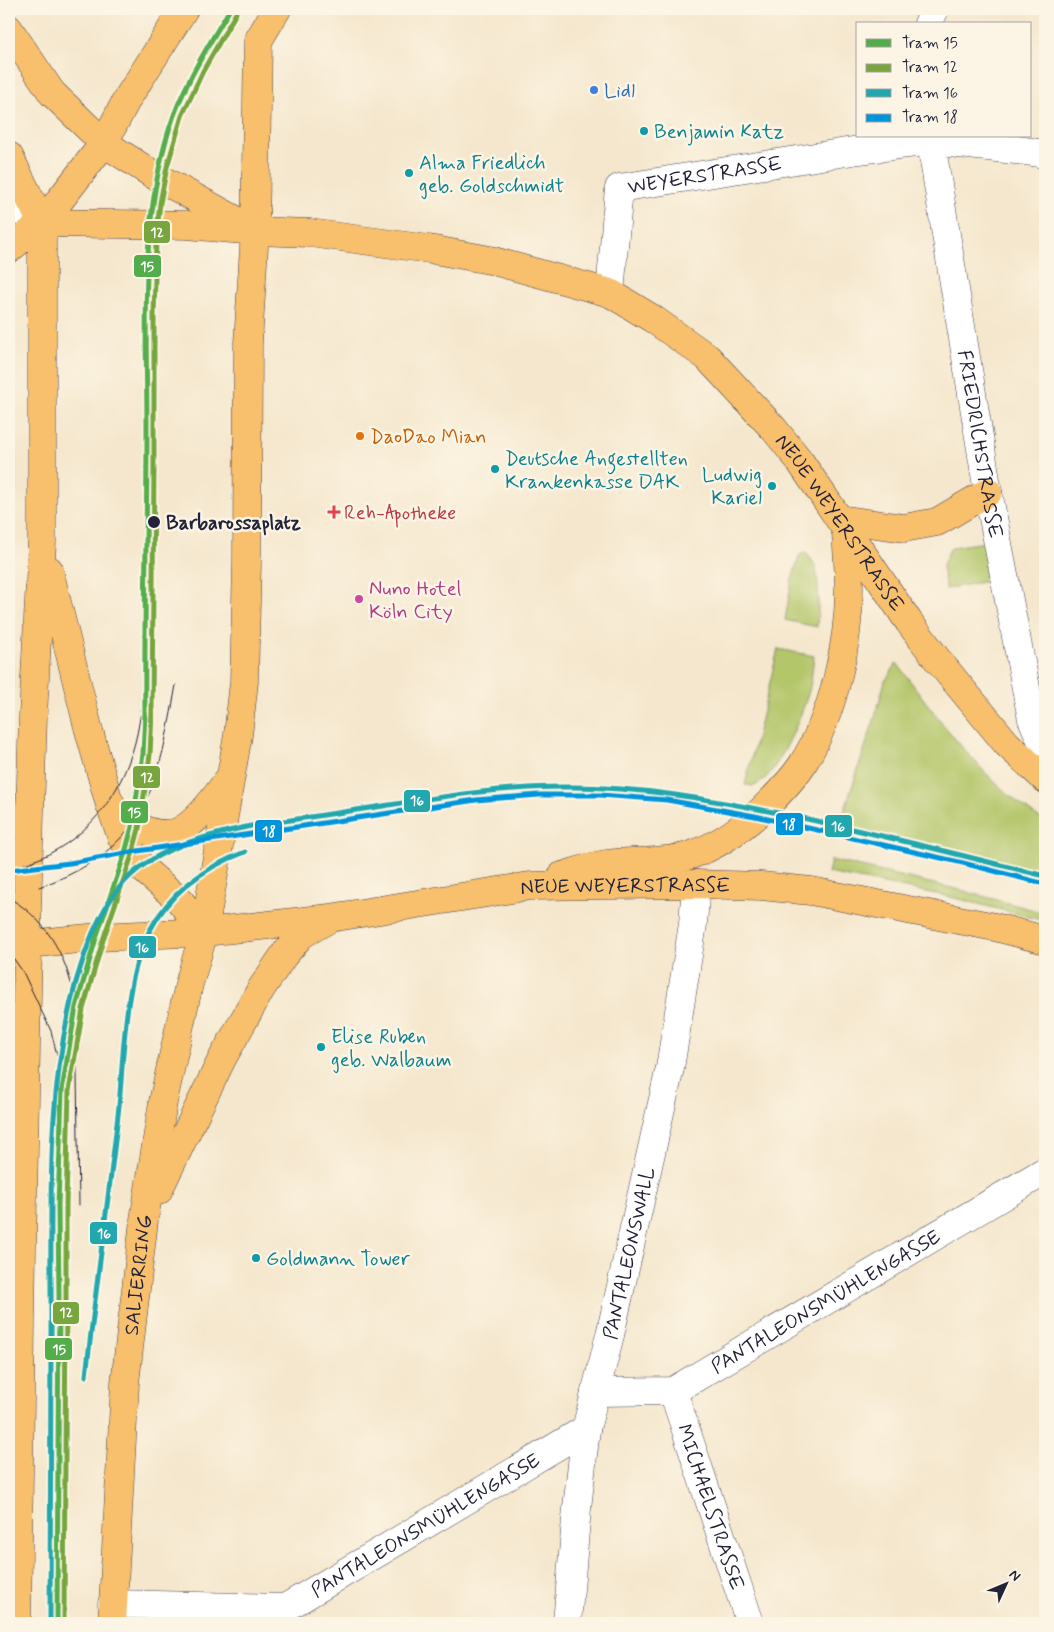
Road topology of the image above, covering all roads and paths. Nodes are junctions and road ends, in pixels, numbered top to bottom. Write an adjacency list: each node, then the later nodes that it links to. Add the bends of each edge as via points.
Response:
1 (184, 9): 9 (main road, via 127,99)
2 (277, 9): 14 (main road, via 258,41)
3 (922, 9): 5 (street)
4 (935, 9): 6 (street)
5 (925, 22)
6 (927, 22)
7 (9, 29): 9 (main road, via 52,93)
8 (931, 139): 10 (street, WEYERSTRASSE); 16 (street, WEYERSTRASSE, via 619,188); 17 (street, FRIEDRICHSTRASSE)
9 (104, 143): 13 (main road); 14 (main road, via 157,177)
10 (1045, 154)
11 (9, 156): 13 (main road)
12 (9, 205): 13 (street)
13 (42, 223): 14 (main road, via 187,225); 15 (main road); 19 (main road)
14 (254, 231): 16 (main road, via 310,233 429,249 490,260); 21 (main road, via 248,342 244,682)
15 (9, 249)
16 (610, 293): 18 (main road, NEUE WEYERSTRASSE, via 707,357 774,429)
17 (988, 492): 18 (main road, via 937,522 904,528); 20 (street, FRIEDRICHSTRASSE, via 1032,719)
18 (843, 525): 22 (main road, NEUE WEYERSTRASSE, via 937,659 1007,744); 25 (main road, via 849,588 844,647 836,686 802,765 781,792 756,816 701,852 684,857 604,864)
19 (42, 542): 23 (main road); 29 (main road, via 27,910)
20 (1045, 749)
21 (230, 778): 23 (main road, via 208,807 187,826 169,834 150,832 125,822); 27 (main road)
22 (1045, 779)
23 (109, 802): 27 (main road, via 122,838 142,868 180,902)
24 (696, 884): 25 (main road, NEUE WEYERSTRASSE); 28 (main road, NEUE WEYERSTRASSE, via 811,891); 32 (street, PANTALEONSWALL, via 694,924 670,1068)
25 (530, 886): 26 (main road, NEUE WEYERSTRASSE)
26 (330, 918): 27 (main road, NEUE WEYERSTRASSE); 31 (main road, via 301,935 261,989 222,1059)
27 (204, 932): 29 (main road); 31 (main road, SALIERRING, via 163,1102)
28 (1045, 940)
29 (19, 944): 35 (main road, via 22,1249)
30 (1045, 1171): 33 (street, PANTALEONSMÜHLENGASSE)
31 (144, 1220): 36 (main road, SALIERRING, via 125,1383)
32 (595, 1392): 33 (street); 34 (street, PANTALEONSWALL)
33 (673, 1392): 39 (street, MICHAELSTRASSE)
34 (586, 1429): 36 (street, PANTALEONSMÜHLENGASSE, via 285,1608); 38 (street, PANTALEONSWALL)
35 (14, 1530): 37 (main road)
36 (112, 1614)
37 (17, 1623)
38 (567, 1623)
39 (750, 1623)

